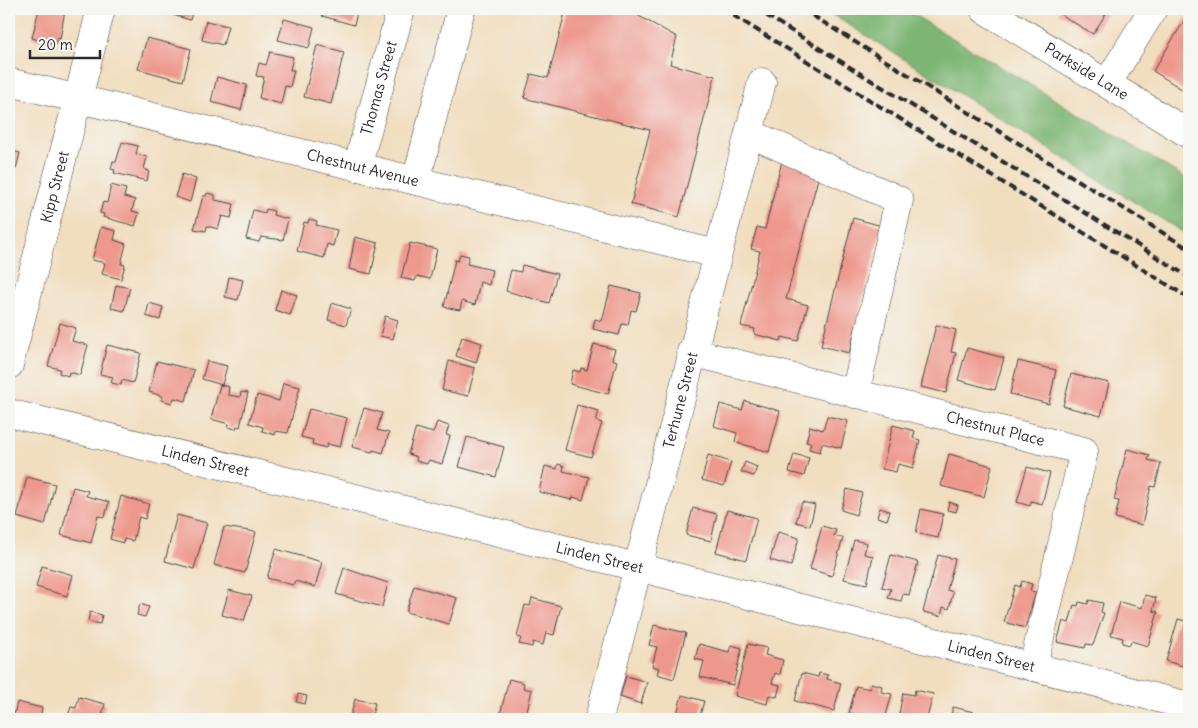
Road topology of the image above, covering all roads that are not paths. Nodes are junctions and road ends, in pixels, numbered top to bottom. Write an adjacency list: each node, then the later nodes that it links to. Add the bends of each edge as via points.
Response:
1 (101, 9): 9 (street, Kipp Street)
2 (401, 9): 12 (street, Thomas Street)
3 (461, 9): 13 (street)
4 (984, 9): 8 (street, Parkside Lane)
5 (1153, 9): 8 (street)
6 (9, 82): 9 (street, Chestnut Avenue)
7 (762, 82): 10 (street, Terhune Street)
8 (1107, 84): 11 (street, Parkside Lane)
9 (79, 100): 12 (street, Chestnut Avenue); 16 (street, Kipp Street)
10 (748, 133): 14 (street, Terhune Street); 17 (street, via 899,200)
11 (1189, 134)
12 (358, 167): 13 (street, Chestnut Avenue)
13 (416, 181): 14 (street, Chestnut Avenue)
14 (717, 254): 15 (street, Terhune Street)
15 (691, 352): 17 (street, Chestnut Place); 19 (street, Terhune Street)
16 (9, 365)
17 (855, 394): 20 (street, Chestnut Place, via 1084,452)
18 (9, 413): 19 (street, Linden Street)
19 (638, 567): 20 (street, Linden Street); 22 (street, Terhune Street)
20 (1033, 667): 21 (street, Linden Street)
21 (1189, 706)
22 (599, 719)

